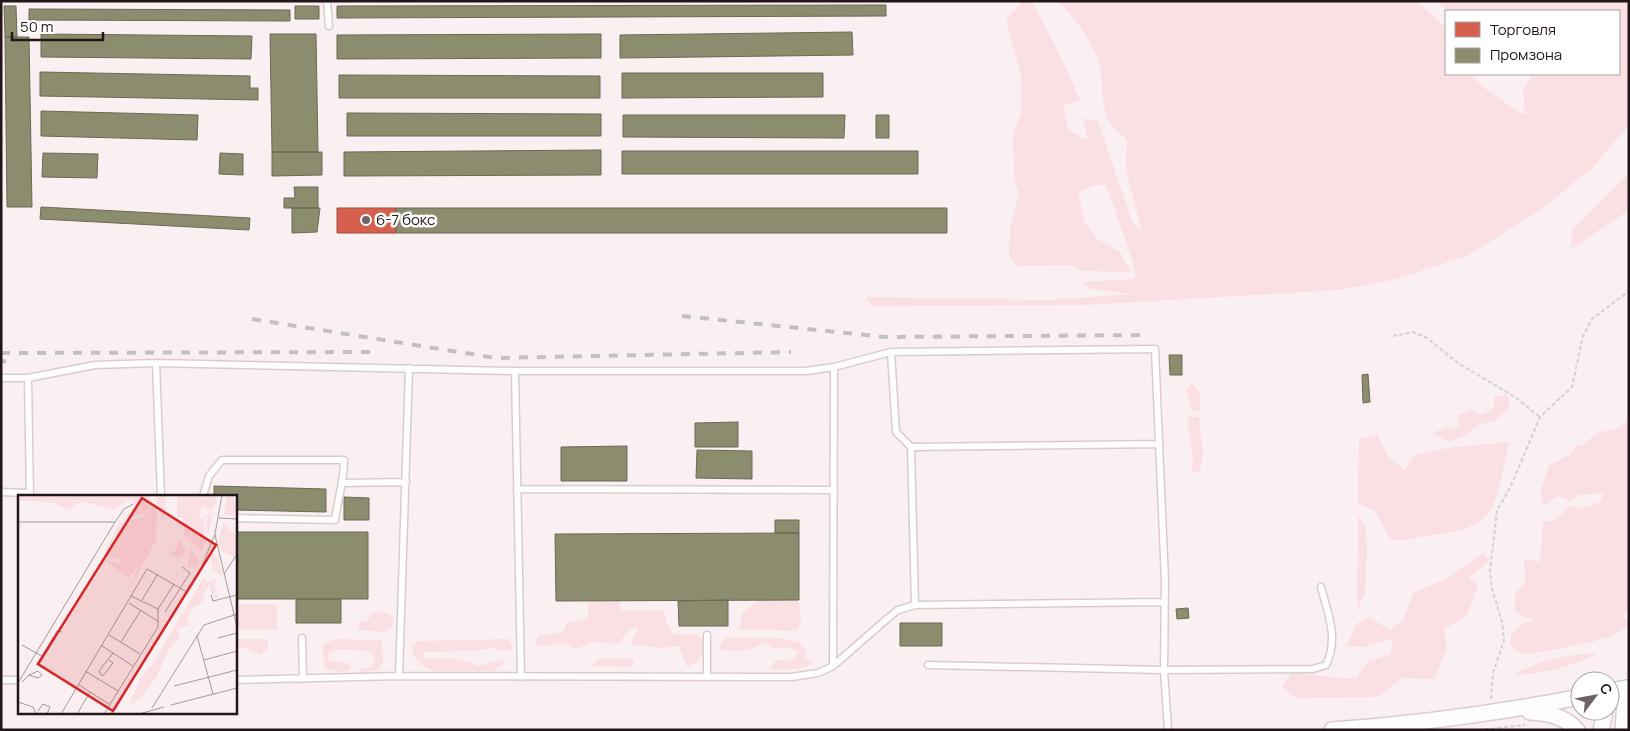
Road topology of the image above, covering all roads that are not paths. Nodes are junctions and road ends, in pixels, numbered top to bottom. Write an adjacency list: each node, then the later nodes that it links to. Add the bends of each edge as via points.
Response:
1 (327, 1): 2 (lane)
2 (329, 26)
3 (891, 352): 5 (lane); 10 (lane, via 1155,349); 11 (lane, via 896,432)
4 (156, 363): 6 (lane); 9 (lane, via 96,365); 18 (lane)
5 (834, 367): 7 (lane, via 806,372); 15 (lane)
6 (409, 368): 7 (lane); 12 (lane)
7 (515, 371): 14 (lane)
8 (1, 378): 9 (lane)
9 (28, 378): 17 (lane)
10 (1158, 444): 11 (lane); 22 (lane)
11 (911, 447): 23 (lane)
12 (406, 482): 13 (lane); 29 (lane)
13 (344, 483): 19 (lane, via 344,460 222,460 209,476); 20 (lane, via 339,492 335,520)
14 (517, 488): 15 (lane); 30 (lane)
15 (834, 490): 27 (lane)
16 (1, 492): 17 (lane)
17 (30, 494)
18 (160, 495)
19 (203, 495)
20 (236, 518)
21 (1321, 587): 28 (lane, via 1334,637 1326,665 1313,669)
22 (1165, 602): 23 (lane); 28 (lane)
23 (915, 605): 27 (lane, via 898,610)
24 (707, 636): 31 (lane)
25 (302, 638): 32 (lane)
26 (928, 665): 28 (lane)
27 (832, 666): 31 (lane, via 818,673 791,677)
28 (1164, 670): 39 (lane)
29 (399, 676): 30 (lane); 32 (lane)
30 (521, 677): 31 (lane)
31 (707, 677)
32 (303, 679): 35 (lane)
33 (1, 680): 34 (lane)
34 (18, 680)
35 (236, 680)
36 (1627, 688): 42 (street)
37 (1570, 699): 38 (street)
38 (1501, 712): 40 (street, via 1396,726); 41 (street, via 1556,716 1570,722)
39 (1168, 730)
40 (1332, 730)
41 (1577, 730)
42 (1623, 730)

